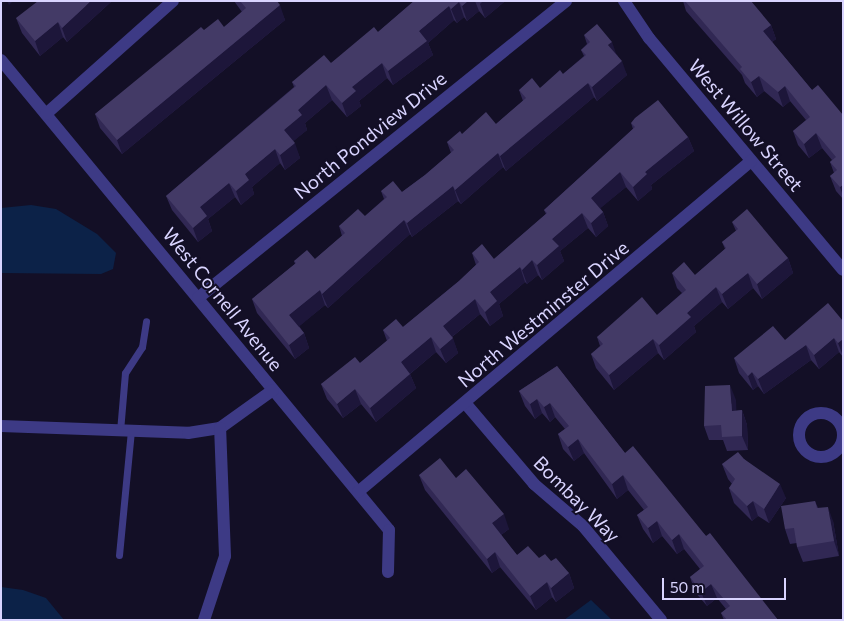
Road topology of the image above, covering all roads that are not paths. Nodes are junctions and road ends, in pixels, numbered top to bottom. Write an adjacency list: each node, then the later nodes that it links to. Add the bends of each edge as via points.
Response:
1 (173, 1): 5 (street)
2 (566, 1): 8 (street, North Pondview Drive)
3 (624, 1): 6 (street, West Willow Street, via 649,38)
4 (1, 60): 5 (street, West Cornell Avenue)
5 (46, 114): 8 (street, West Cornell Avenue)
6 (751, 162): 7 (street, West Willow Street); 11 (street, North Westminster Drive)
7 (841, 265)
8 (198, 298): 10 (street, West Cornell Avenue)
9 (146, 321): 14 (lane, via 142,347 125,373)
10 (272, 390): 13 (street); 15 (street, West Cornell Avenue)
11 (466, 404): 15 (street, North Westminster Drive); 19 (street, Bombay Way, via 534,484 583,526)
12 (1, 426): 14 (street)
13 (220, 428): 14 (street, via 188,433); 18 (street, via 225,556)
14 (126, 431): 16 (lane)
15 (358, 492): 17 (street, West Cornell Avenue, via 389,530)
16 (119, 555)
17 (388, 572)
18 (204, 620)
19 (661, 620)

